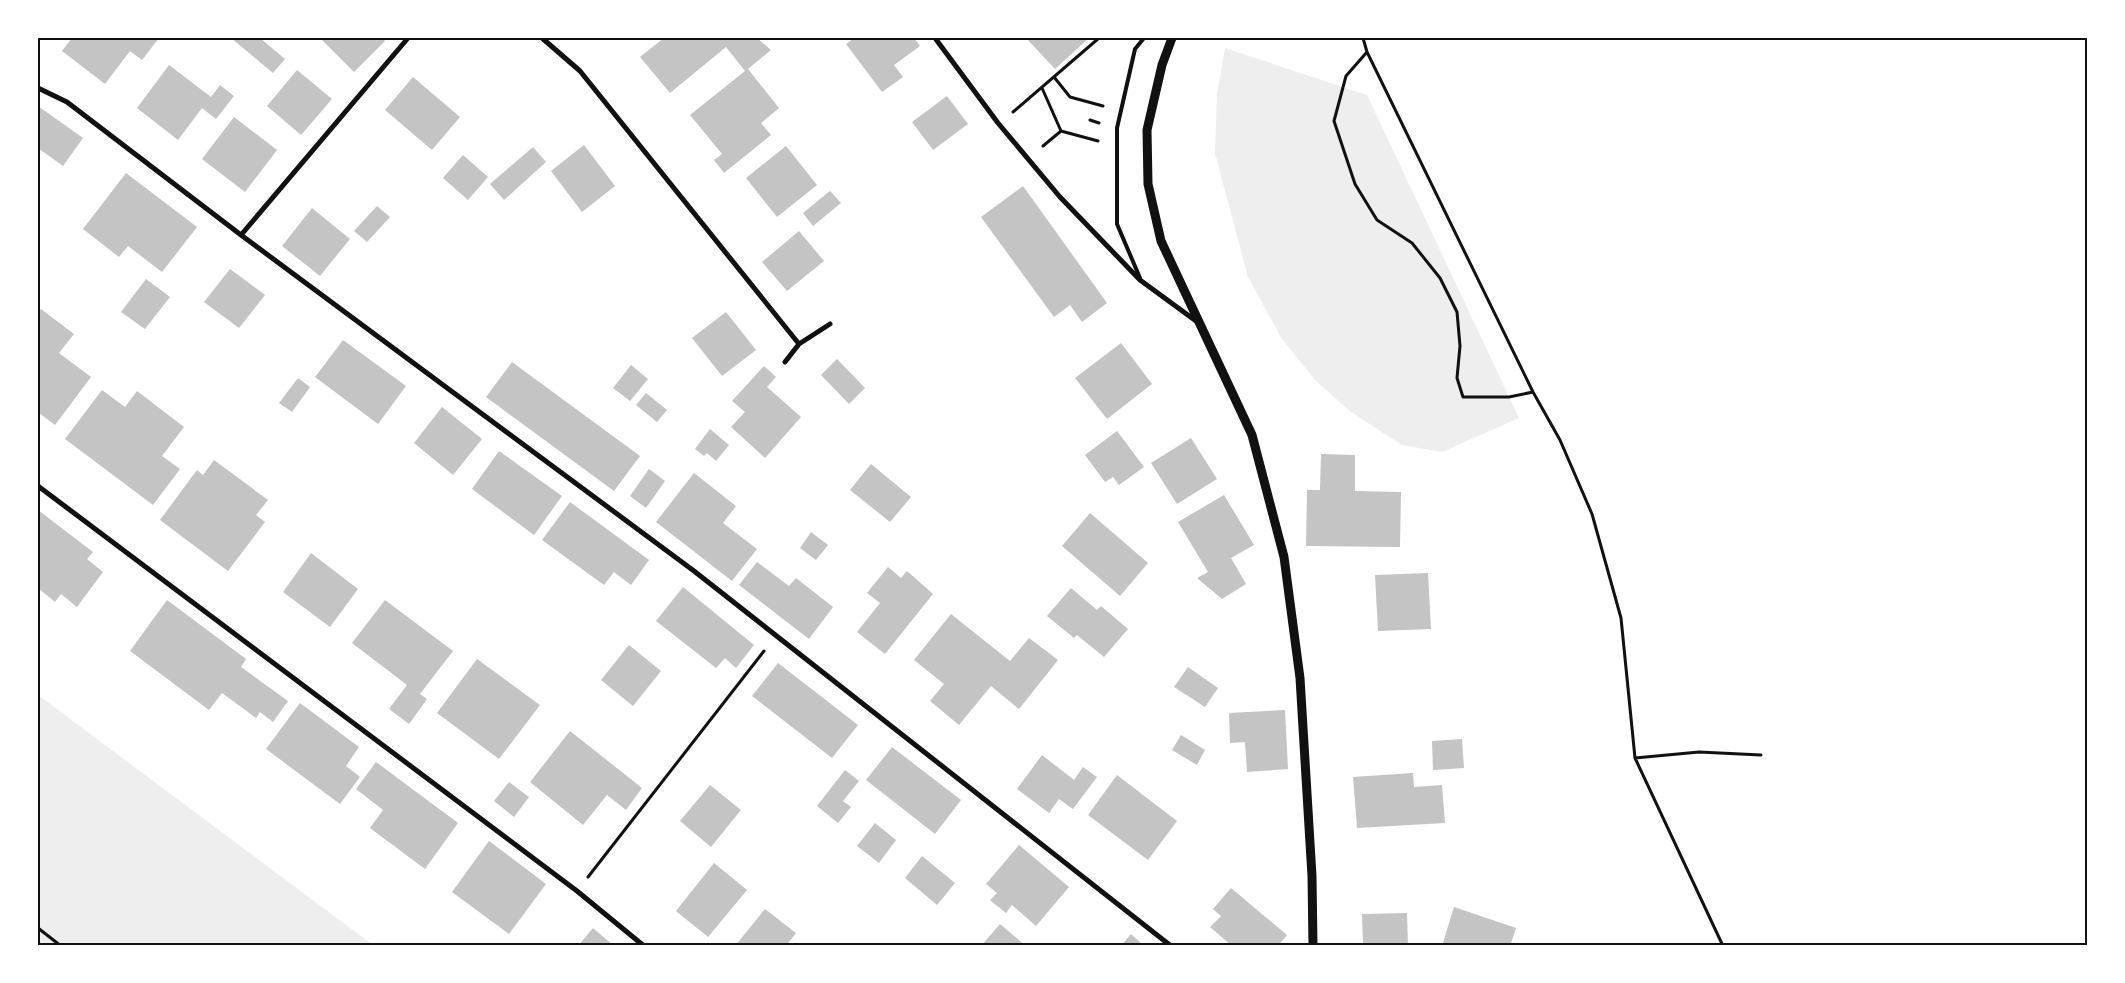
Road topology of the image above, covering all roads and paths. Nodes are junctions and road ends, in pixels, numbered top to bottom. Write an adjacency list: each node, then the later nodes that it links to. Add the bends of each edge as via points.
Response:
1 (408, 38): 19 (street)
2 (542, 38): 23 (street, via 580,71)
3 (935, 38): 14 (street)
4 (1099, 38): 9 (path)
5 (1144, 38): 20 (lane, via 1135,49 1117,128 1117,224)
6 (1172, 38): 21 (street, via 1162,65 1147,130 1148,184 1161,241)
7 (1363, 38): 8 (path)
8 (1367, 52): 25 (path); 25 (path, via 1346,76 1334,121 1354,184 1377,220 1412,243 1434,271 1457,312 1460,346 1457,378 1463,397 1509,397)
9 (1054, 77): 11 (path); 12 (path, via 1070,97)
10 (38, 88): 19 (street, via 67,102)
11 (1042, 88): 14 (path); 16 (path)
12 (1104, 107)
13 (1090, 120): 15 (path)
14 (998, 123): 18 (street)
15 (1101, 124)
16 (1061, 131): 17 (path); 18 (path)
17 (1098, 142)
18 (1028, 159): 20 (street)
19 (241, 235): 34 (street, via 694,571)
20 (1140, 280): 21 (street)
21 (1198, 322): 35 (street, via 1252,435 1284,557 1299,657)
22 (830, 324): 23 (street)
23 (799, 344): 24 (street)
24 (785, 362)
25 (1533, 392): 29 (path, via 1560,440 1595,524 1621,618)
26 (38, 486): 30 (street)
27 (760, 656): 30 (path)
28 (1761, 755): 29 (path, via 1699,752)
29 (1635, 758): 36 (path)
30 (577, 891): 33 (street)
31 (38, 928): 32 (path)
32 (61, 946)
33 (644, 946)
34 (1171, 946)
35 (1314, 946)
36 (1723, 946)

